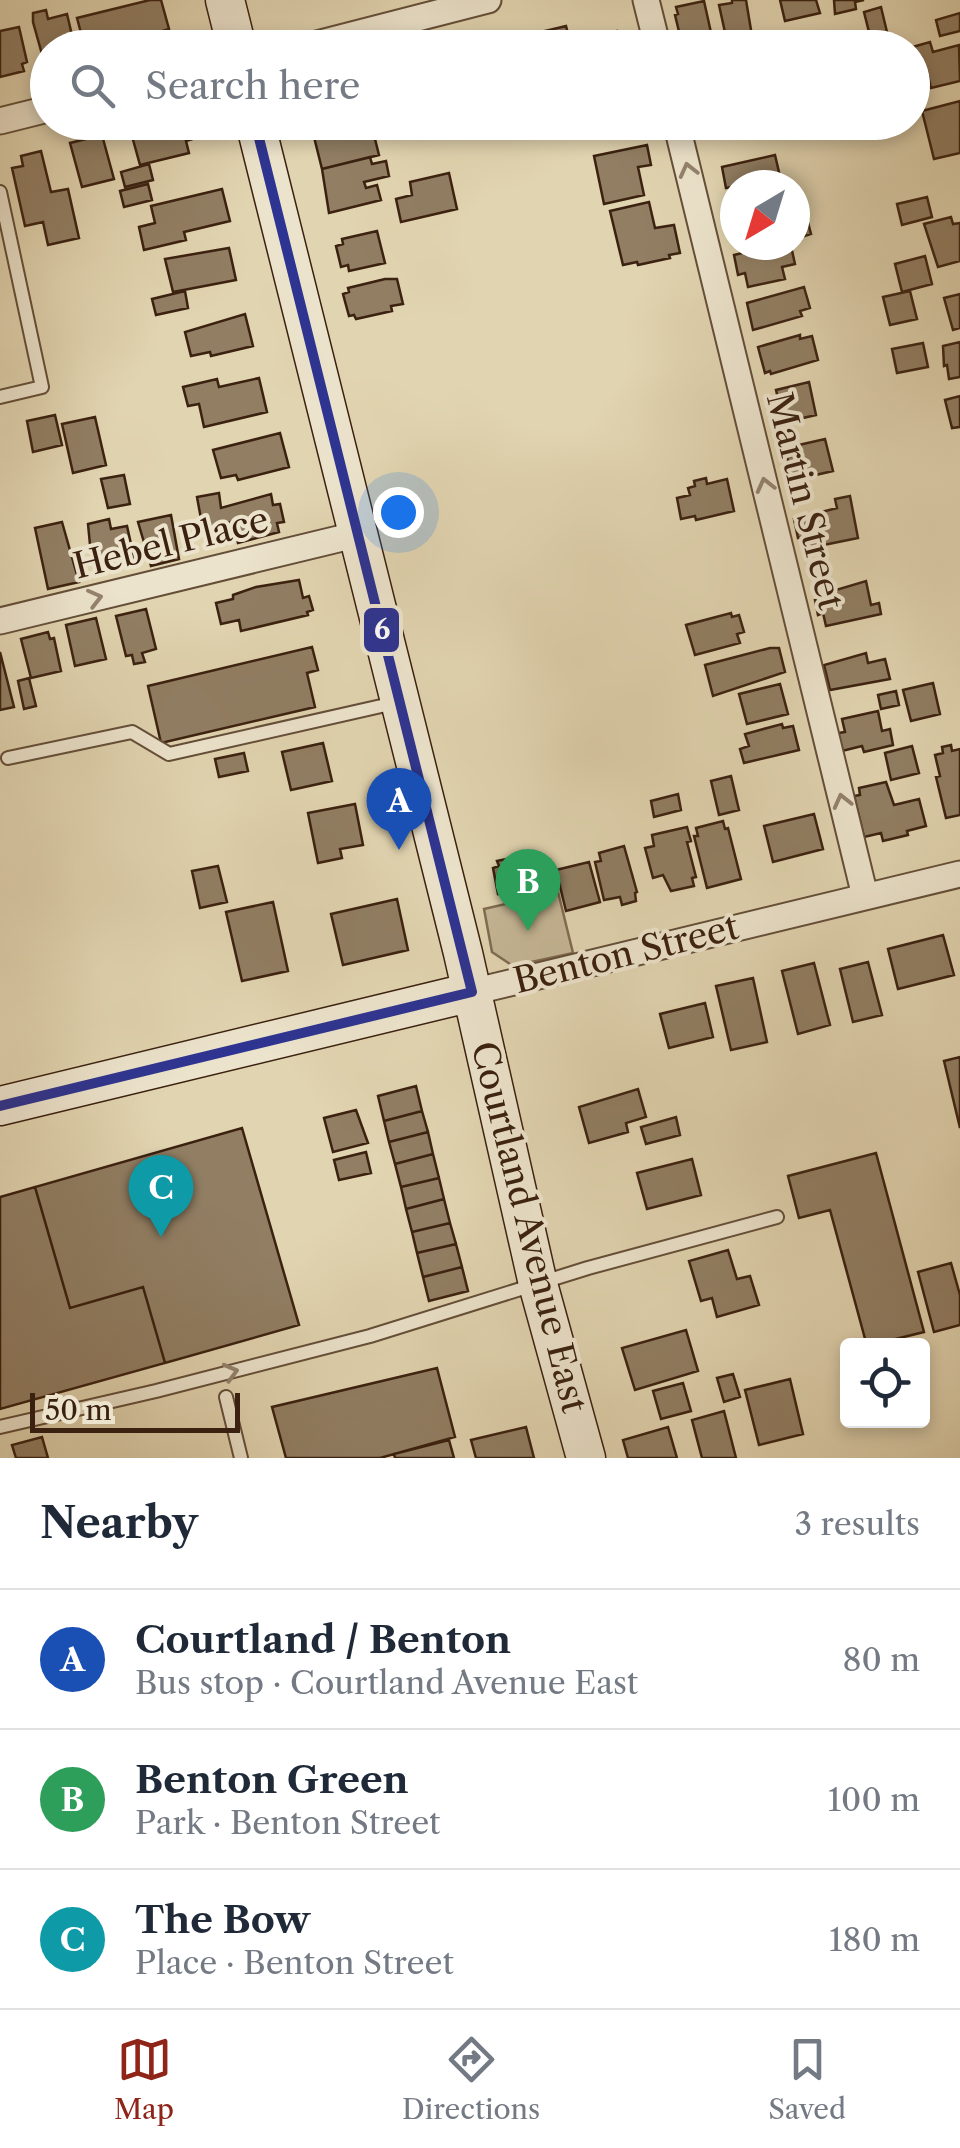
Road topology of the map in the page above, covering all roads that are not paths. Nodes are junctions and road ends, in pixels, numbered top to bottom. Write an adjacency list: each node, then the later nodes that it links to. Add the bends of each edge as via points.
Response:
1 (225, 0): 4 (main road)
2 (488, 0): 5 (street)
3 (646, 0): 6 (street)
4 (232, 30)
5 (371, 30)
6 (654, 30)
7 (30, 114): 8 (street)
8 (0, 121)
9 (260, 140): 13 (main road, Courtland Avenue East)
10 (680, 140): 18 (street, Martin Street, one-way to 10)
11 (0, 192): 12 (lane, via 42,387)
12 (0, 397)
13 (359, 534): 14 (street, Hebel Place, one-way to 13); 15 (main road, Courtland Avenue East)
14 (0, 620)
15 (401, 702): 16 (lane, via 169,754 132,732); 19 (main road, Courtland Avenue East)
16 (8, 758)
17 (960, 874): 18 (street, Benton Street)
18 (865, 896): 19 (street, Benton Street)
19 (472, 992): 20 (main road, Benton Street); 22 (main road, Courtland Avenue East)
20 (0, 1106)
21 (777, 1217): 22 (lane)
22 (538, 1284): 24 (lane, one-way to 22, via 370,1336); 26 (main road, Courtland Avenue East)
23 (226, 1397): 25 (lane)
24 (0, 1427)
25 (241, 1458)
26 (586, 1458)

